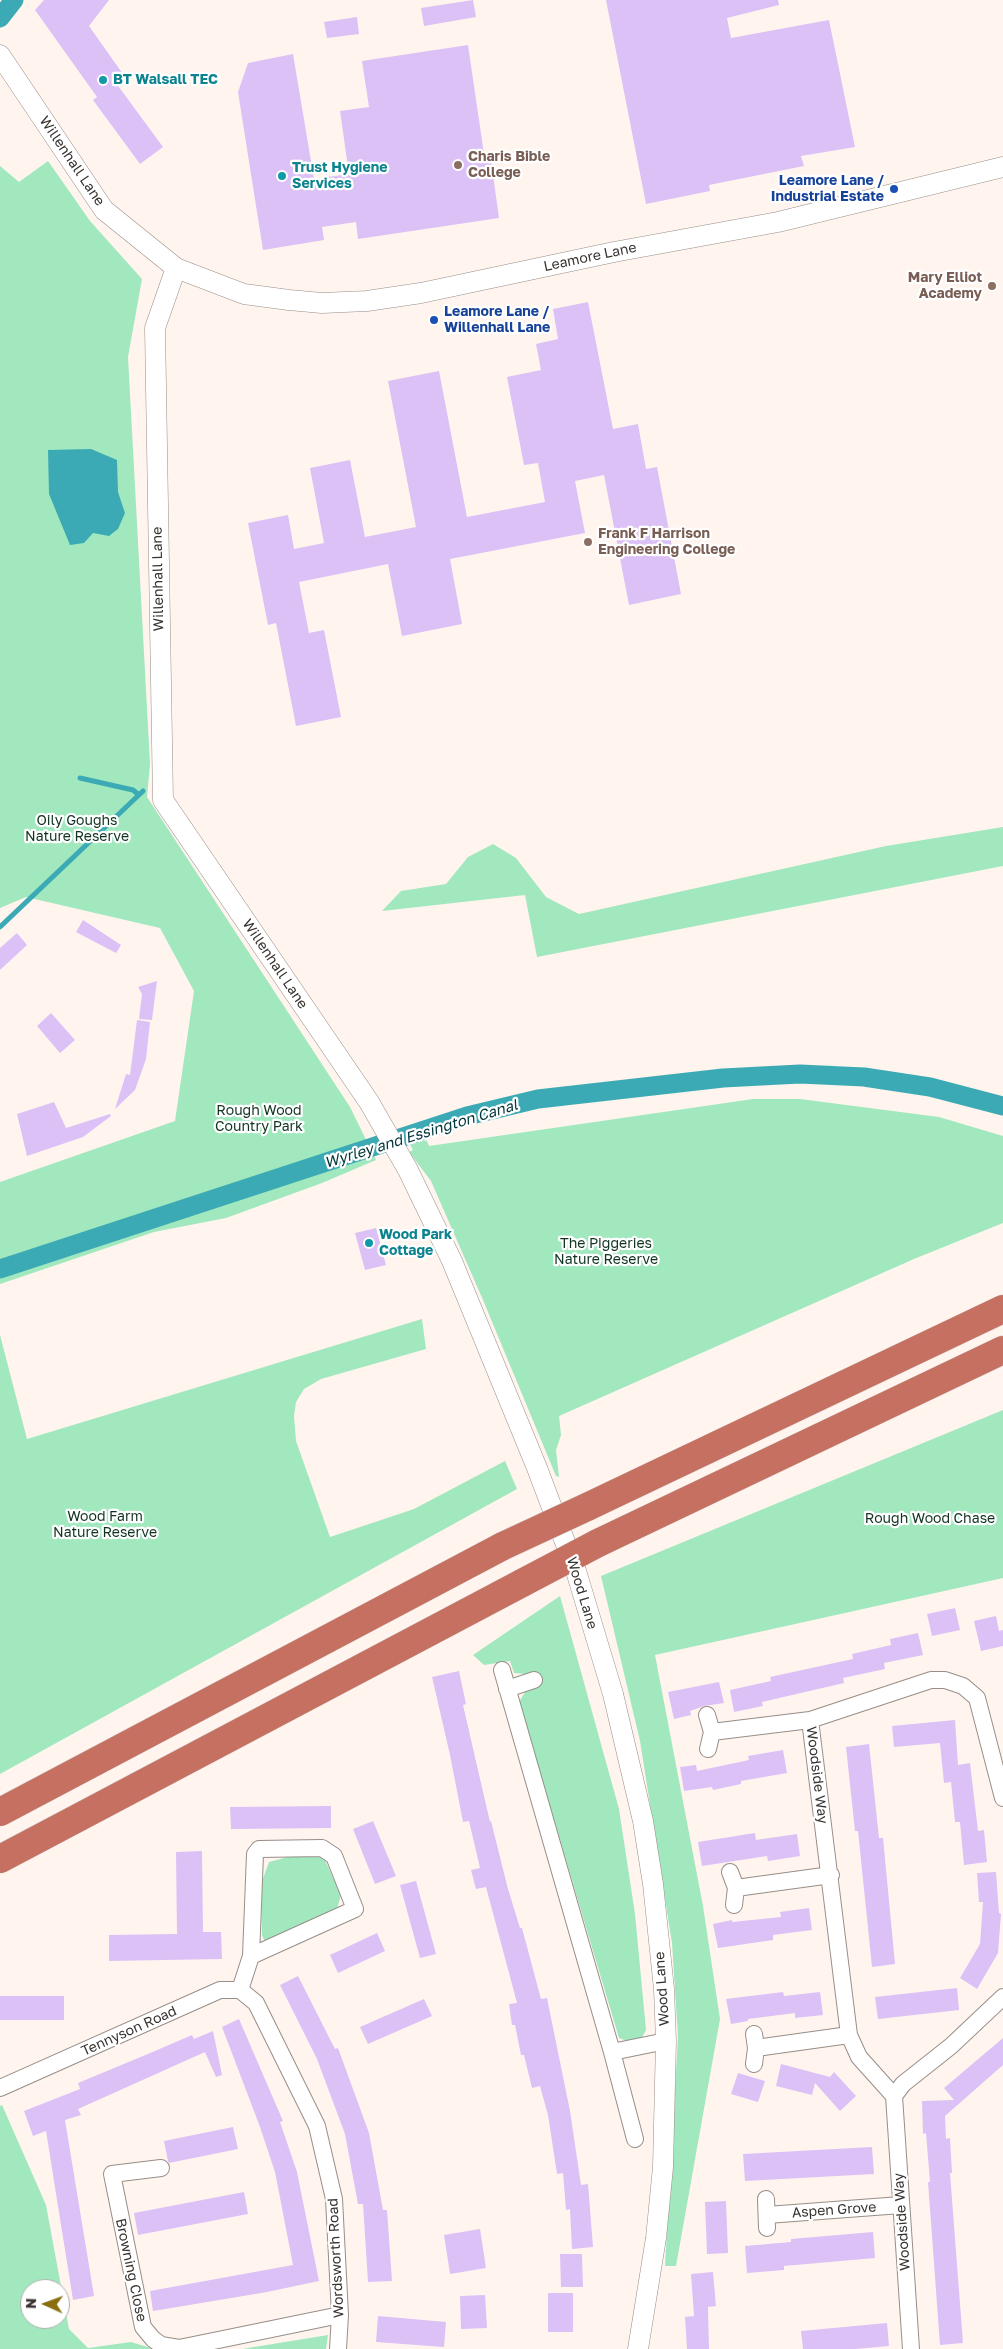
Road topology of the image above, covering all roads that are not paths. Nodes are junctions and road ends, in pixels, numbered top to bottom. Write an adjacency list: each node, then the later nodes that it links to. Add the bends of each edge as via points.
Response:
1 (0, 55): 3 (street, Willenhall Lane, via 104,210)
2 (1003, 168): 3 (street, Leamore Lane, via 778,222 367,301 322,303 244,294)
3 (176, 268): 4 (street, Willenhall Lane, via 155,328 162,800 371,1108)
4 (408, 1170): 25 (street, Wood Lane, via 452,1261 537,1468 576,1571 613,1694 641,1812 653,1884)
5 (1003, 1309): 15 (highway, bridge, via 503,1546)
6 (1003, 1350): 16 (highway, bridge, via 598,1542)
7 (502, 1670): 9 (street)
8 (534, 1680): 9 (street)
9 (507, 1689): 27 (street)
10 (707, 1716): 12 (street)
11 (810, 1720): 12 (street); 14 (street, Woodside Way, via 932,1680 963,1686 978,1698); 18 (street, Woodside Way)
12 (712, 1732): 13 (street)
13 (708, 1749)
14 (1003, 1798)
15 (0, 1812)
16 (0, 1859)
17 (730, 1872): 19 (street)
18 (831, 1875): 19 (street); 24 (street, Woodside Way)
19 (736, 1888): 20 (street)
20 (734, 1905)
21 (251, 1956): 21 (street, via 255,1854 259,1849 322,1848 334,1856 355,1909); 22 (street)
22 (240, 1990): 28 (street, Tennyson Road, via 220,1990); 34 (street, Wordsworth Road, via 256,2003 317,2126 334,2199)
23 (1003, 1996): 29 (street, via 951,2046 903,2084)
24 (850, 2035): 26 (street); 29 (street, Woodside Way, via 859,2057)
25 (666, 2041): 27 (street, Wood Lane); 36 (street, Wood Lane, via 663,2167 656,2238)
26 (754, 2049)
27 (612, 2052): 30 (street)
28 (0, 2088)
29 (894, 2096): 32 (street, Woodside Way)
30 (635, 2139)
31 (161, 2168): 34 (street, Browning Close, via 112,2174 143,2327 153,2339 179,2348)
32 (901, 2205): 33 (street, Aspen Grove); 37 (street, Woodside Way)
33 (767, 2214)
34 (340, 2315): 35 (street, Wordsworth Road)
35 (338, 2349)
36 (638, 2349)
37 (911, 2349)

